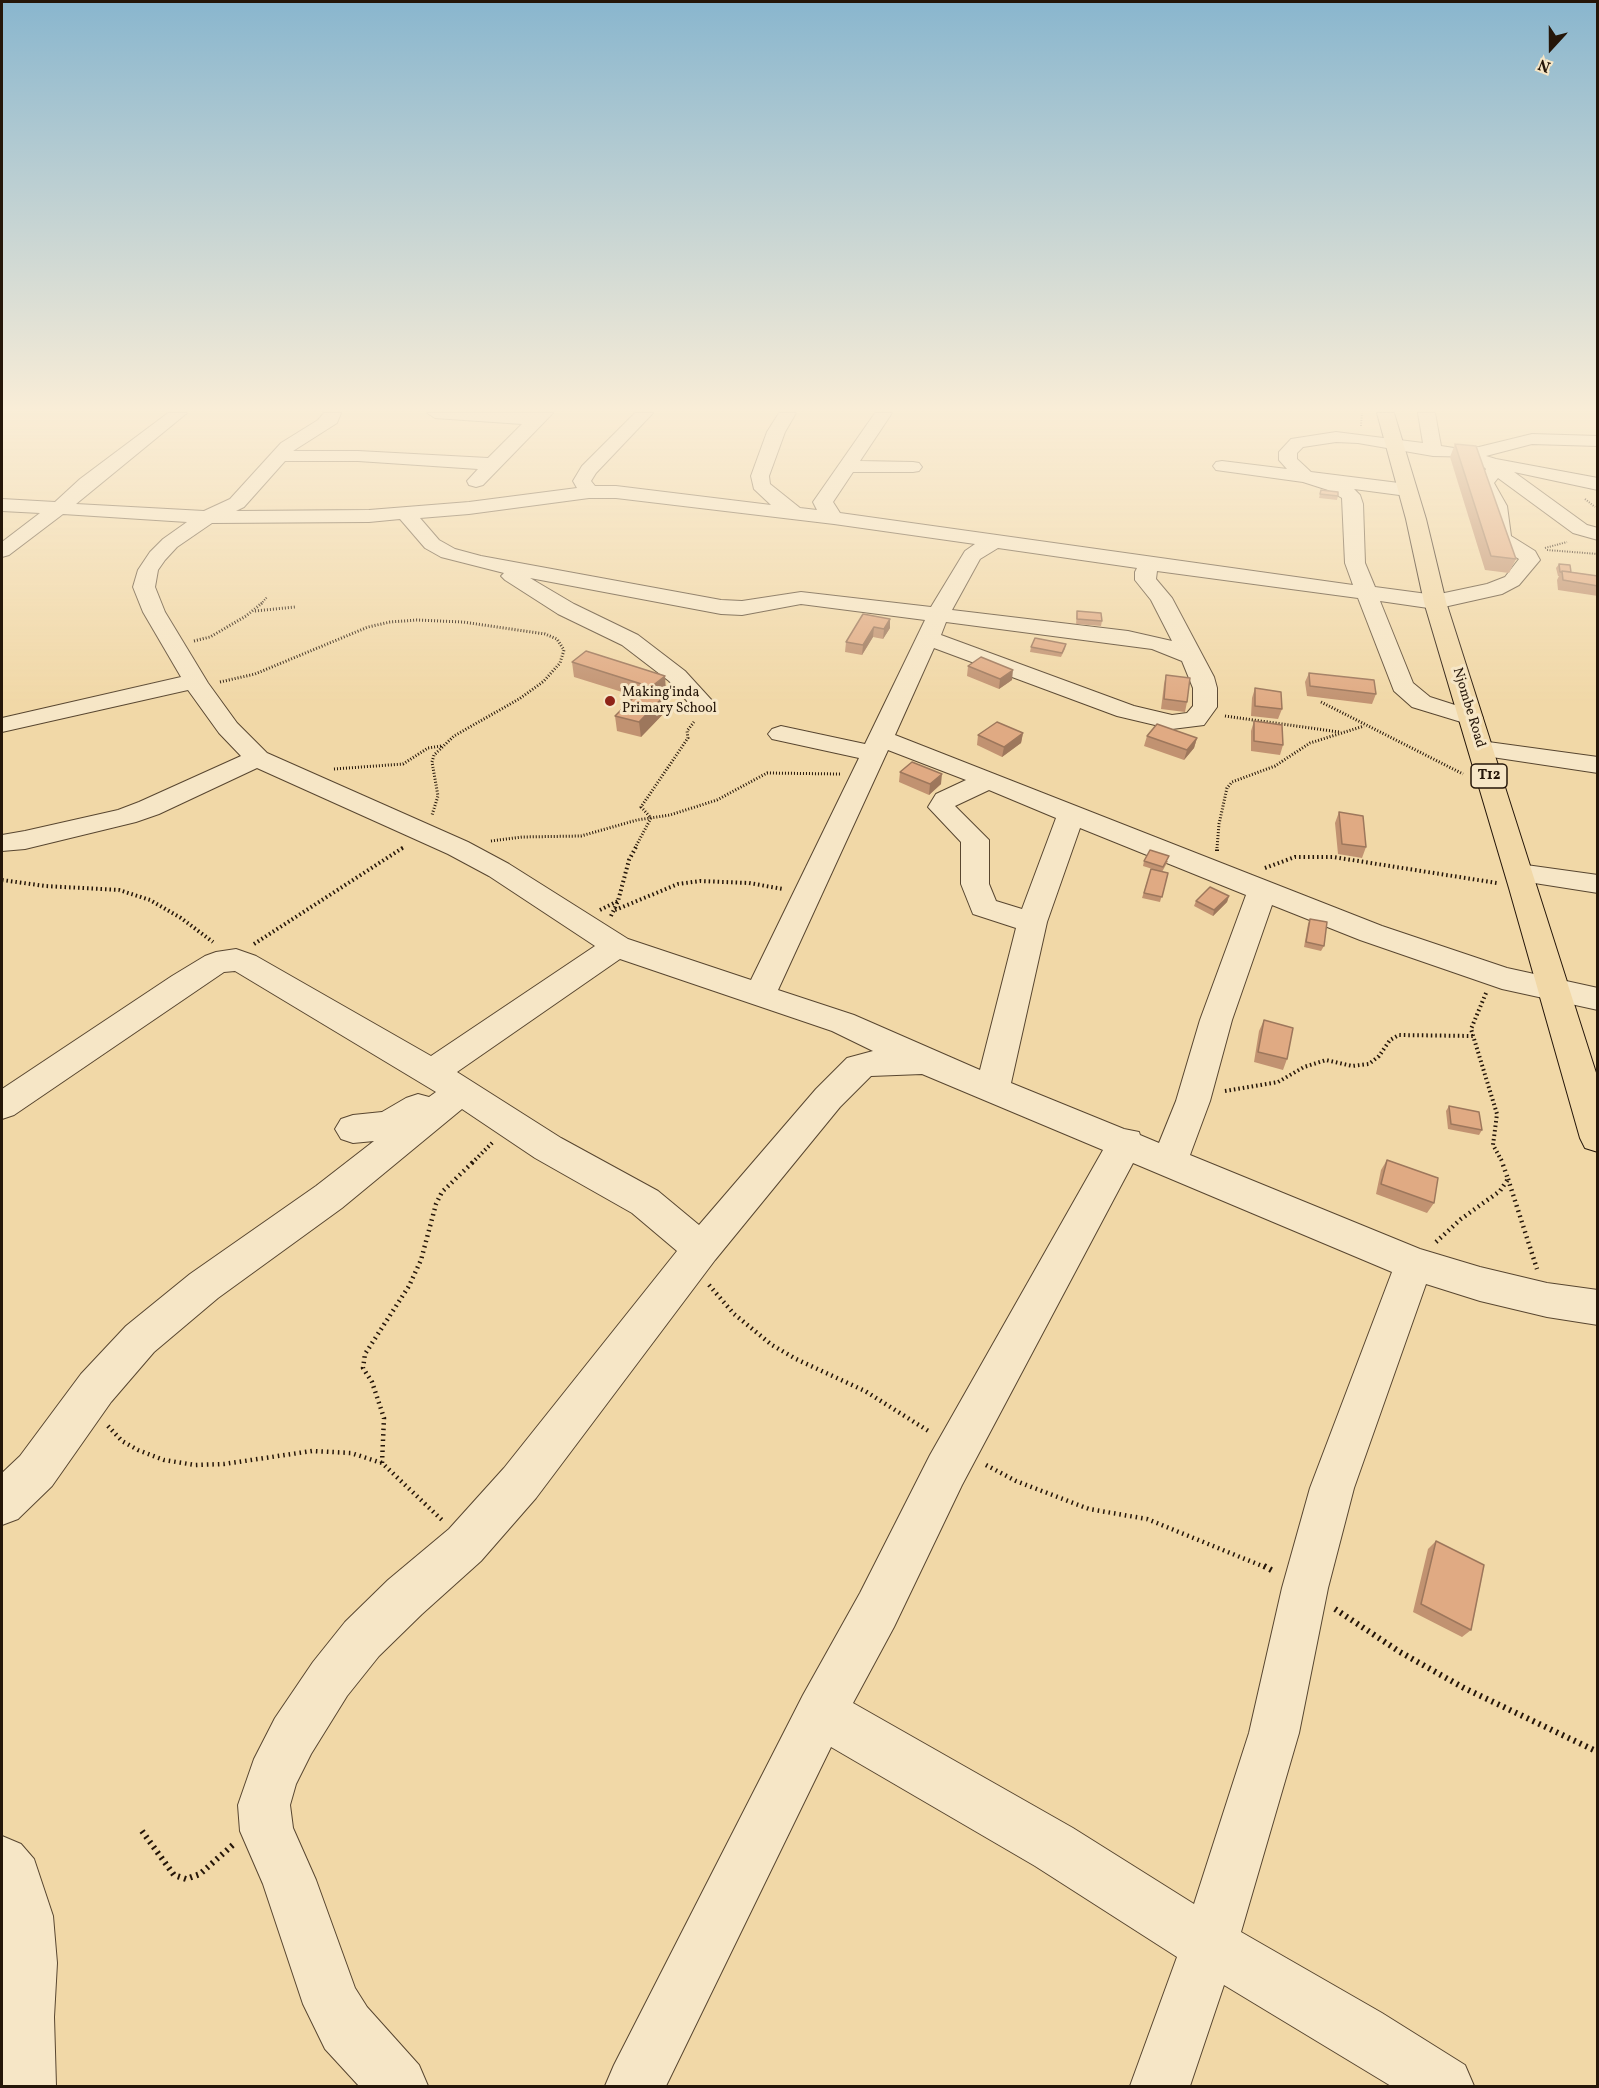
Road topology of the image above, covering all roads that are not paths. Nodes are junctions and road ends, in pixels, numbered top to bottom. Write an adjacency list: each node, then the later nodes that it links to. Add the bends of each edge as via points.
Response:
1 (56, 510): 18 (street)
2 (111, 510): 14 (street)
3 (223, 510): 14 (street)
4 (443, 510): 13 (street)
5 (786, 510): 12 (street)
6 (812, 510): 12 (street)
7 (831, 510): 16 (street)
8 (1352, 510): 21 (street, via 1355,563)
9 (1413, 510): 22 (highway, Njombe Road / T12)
10 (1498, 510): 17 (street, via 1503,541)
11 (1547, 510): 15 (street)
12 (791, 511)
13 (406, 514): 14 (street); 20 (street, via 432,544 448,553)
14 (207, 517): 26 (street, via 157,556 144,587 154,612)
15 (1577, 535): 17 (street)
16 (993, 542): 19 (street); 23 (street, via 972,555)
17 (1520, 549): 22 (street, via 1530,560 1512,581)
18 (2, 551)
19 (1152, 564): 21 (street); 25 (street, via 1145,572 1146,580 1161,598)
20 (491, 565): 23 (street, via 720,607 742,608 801,598); 27 (street, via 566,609 630,639 677,676)
21 (1366, 593): 22 (street); 28 (street, via 1402,686 1421,702)
22 (1435, 602): 28 (highway, Njombe Road / T12)
23 (940, 614): 24 (street); 25 (street, via 1143,640)
24 (928, 638): 25 (street, via 1134,714 1186,722 1196,720 1206,700); 32 (street)
25 (1192, 657)
26 (196, 683): 29 (street); 33 (street, via 228,728)
27 (705, 706)
28 (1471, 718): 31 (highway, Njombe Road / T12)
29 (2, 725)
30 (782, 734): 32 (street)
31 (1481, 748): 34 (street); 38 (highway, Njombe Road / T12)
32 (873, 753): 35 (street); 44 (street)
33 (270, 764): 37 (street, via 126,816); 42 (street, via 458,848)
34 (1598, 765)
35 (989, 780): 36 (street); 41 (street, via 945,800 941,807 975,840 975,884 983,907)
36 (1071, 815): 39 (street); 41 (street)
37 (2, 843)
38 (1522, 880): 40 (street); 43 (highway, Njombe Road / T12)
39 (1239, 881): 43 (street, via 1371,933 1502,978); 53 (street, via 1216,1020 1193,1101)
40 (1598, 884)
41 (1032, 922): 48 (street)
42 (609, 929): 44 (street); 47 (street)
43 (1555, 991): 45 (street); 51 (highway, Njombe Road / T12)
44 (760, 995): 46 (street, via 843,1023)
45 (1598, 999)
46 (929, 1063): 48 (street); 54 (street, via 873,1063 854,1071)
47 (445, 1080): 49 (street, via 245,963 230,960 163,996); 50 (street, via 400,1120); 54 (street, via 548,1148 645,1202); 57 (street, via 329,1197 140,1339 96,1388 36,1471)
48 (993, 1088): 52 (street)
49 (2, 1106)
50 (354, 1129)
51 (1598, 1138)
52 (1126, 1143): 53 (street); 58 (street, via 958,1450)
53 (1169, 1162): 55 (street)
54 (701, 1249): 62 (street, via 555,1440 465,1545 362,1639 330,1679 272,1777 264,1805 267,1831 289,1880 332,2004 346,2028)
55 (1414, 1264): 56 (street, via 1480,1284); 60 (street, via 1332,1488 1305,1588 1274,1734)
56 (1598, 1308)
57 (2, 1503)
58 (821, 1713): 60 (street, via 1054,1847); 63 (street)
59 (2, 1863): 61 (street, via 15,1878 25,1916 29,1963)
60 (1209, 1945): 64 (street); 65 (street)
61 (26, 2086)
62 (398, 2086)
63 (635, 2086)
64 (1160, 2086)
65 (1444, 2086)

